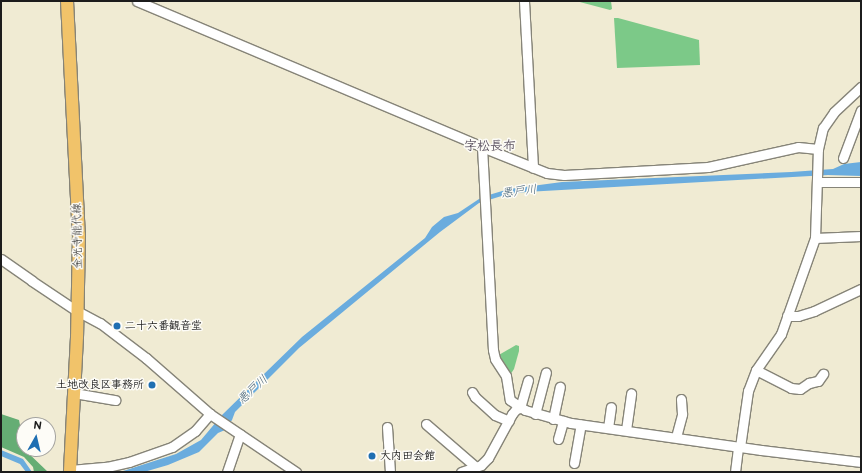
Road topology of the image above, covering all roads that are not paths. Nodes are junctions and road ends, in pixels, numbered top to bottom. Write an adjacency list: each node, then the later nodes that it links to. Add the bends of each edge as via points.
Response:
1 (67, 1): 16 (main road, 金光寺能代線, via 79,235)
2 (524, 1): 9 (street)
3 (143, 2): 6 (street)
4 (861, 87): 7 (street, via 834,112 823,128)
5 (861, 110): 8 (street)
6 (482, 147): 9 (street); 29 (street, via 494,355 506,376 507,395)
7 (818, 149): 9 (street, via 798,147 708,167 564,175); 10 (street)
8 (843, 158)
9 (533, 168)
10 (818, 182): 11 (street); 13 (street)
11 (861, 182)
12 (861, 236): 13 (street)
13 (815, 238): 17 (street)
14 (1, 259): 16 (street)
15 (861, 289): 17 (street, via 814,311 798,316)
16 (77, 311): 24 (main road, 金光寺能代線); 30 (street, via 100,323 146,358)
17 (787, 316): 18 (street, via 781,334)
18 (756, 370): 20 (street, via 791,388 800,389 818,381); 43 (street, via 748,391)
19 (546, 372): 31 (street)
20 (823, 374)
21 (528, 380): 29 (street)
22 (560, 387): 32 (street)
23 (472, 392): 33 (street, via 496,415)
24 (74, 393): 27 (street); 47 (main road, 金光寺能代線)
25 (631, 393): 39 (street)
26 (681, 399): 41 (street, via 682,414)
27 (115, 400)
28 (610, 407): 38 (street)
29 (520, 408): 31 (street); 33 (street, via 516,409)
30 (210, 414): 40 (street); 47 (street, via 195,431 172,447 129,462)
31 (535, 414): 32 (street)
32 (553, 419): 34 (street)
33 (509, 421): 46 (street, via 488,458)
34 (563, 421): 36 (street); 42 (street)
35 (426, 424): 46 (street)
36 (581, 425): 38 (street); 45 (street)
37 (387, 427): 50 (street)
38 (608, 428): 39 (street)
39 (626, 430): 41 (street)
40 (240, 434): 48 (street); 49 (street)
41 (676, 437): 43 (street)
42 (558, 439)
43 (739, 447): 44 (street); 52 (street)
44 (861, 462)
45 (574, 463)
46 (476, 467): 51 (street)
47 (70, 471)
48 (227, 472)
49 (296, 472)
50 (390, 472)
51 (461, 472)
52 (735, 472)

